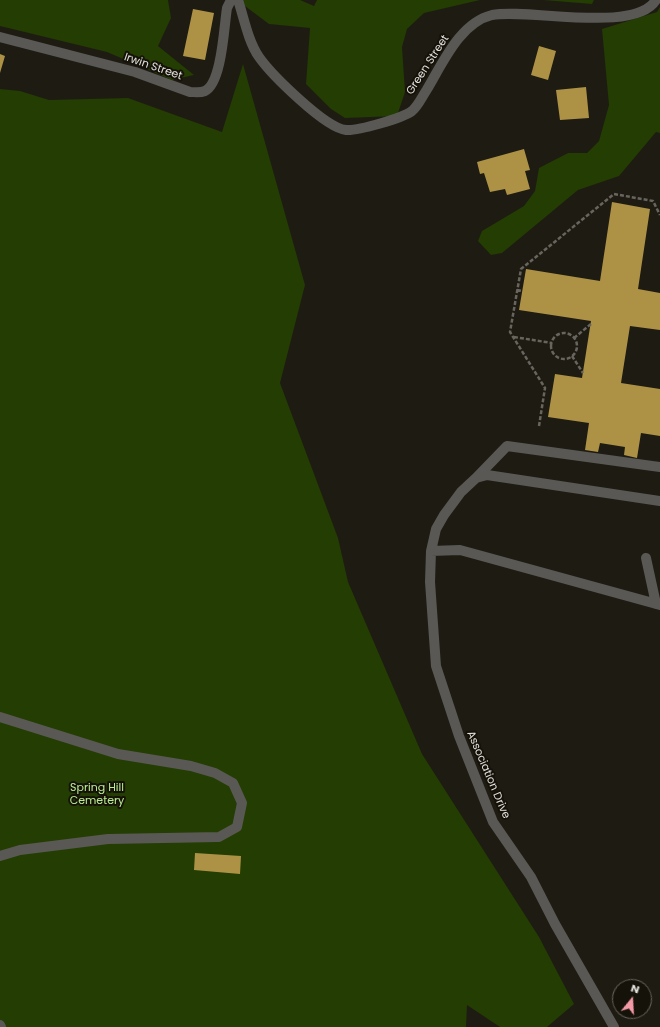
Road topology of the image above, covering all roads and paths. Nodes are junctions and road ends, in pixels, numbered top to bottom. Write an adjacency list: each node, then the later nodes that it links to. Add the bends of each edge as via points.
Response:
1 (231, 0): 4 (street, Irwin Street, via 227,8 216,78 206,90 198,93 135,72)
2 (238, 0): 3 (street, Green Street, via 259,56 309,108 346,130 403,116 414,110 458,40 470,26 492,16 616,18 641,12)
3 (655, 2)
4 (0, 37)
5 (660, 215): 6 (path, via 653,201 614,194 521,268)
6 (517, 290): 7 (path); 9 (path, via 510,332)
7 (522, 291)
8 (591, 324): 10 (path)
9 (513, 337): 11 (path); 14 (path, via 545,388)
10 (574, 338): 11 (path, via 565,333 560,334); 12 (path, via 577,347)
11 (552, 343): 12 (path, via 552,350 558,357 563,359)
12 (572, 356): 13 (path)
13 (583, 373)
14 (539, 426)
15 (660, 467): 16 (street, Association Drive, via 507,446)
16 (476, 478): 17 (street, via 487,475); 18 (street, Association Drive, via 461,492 444,515 436,529)
17 (660, 501)
18 (431, 552): 20 (street, via 460,550); 23 (street, Association Drive, via 430,582 436,666 458,736 493,822 531,877)
19 (646, 558): 20 (street)
20 (658, 605)
21 (0, 717): 22 (street, via 118,754 191,766 215,773 233,783 242,803 237,827 219,837 108,840 20,850)
22 (0, 856)
23 (614, 1027)

